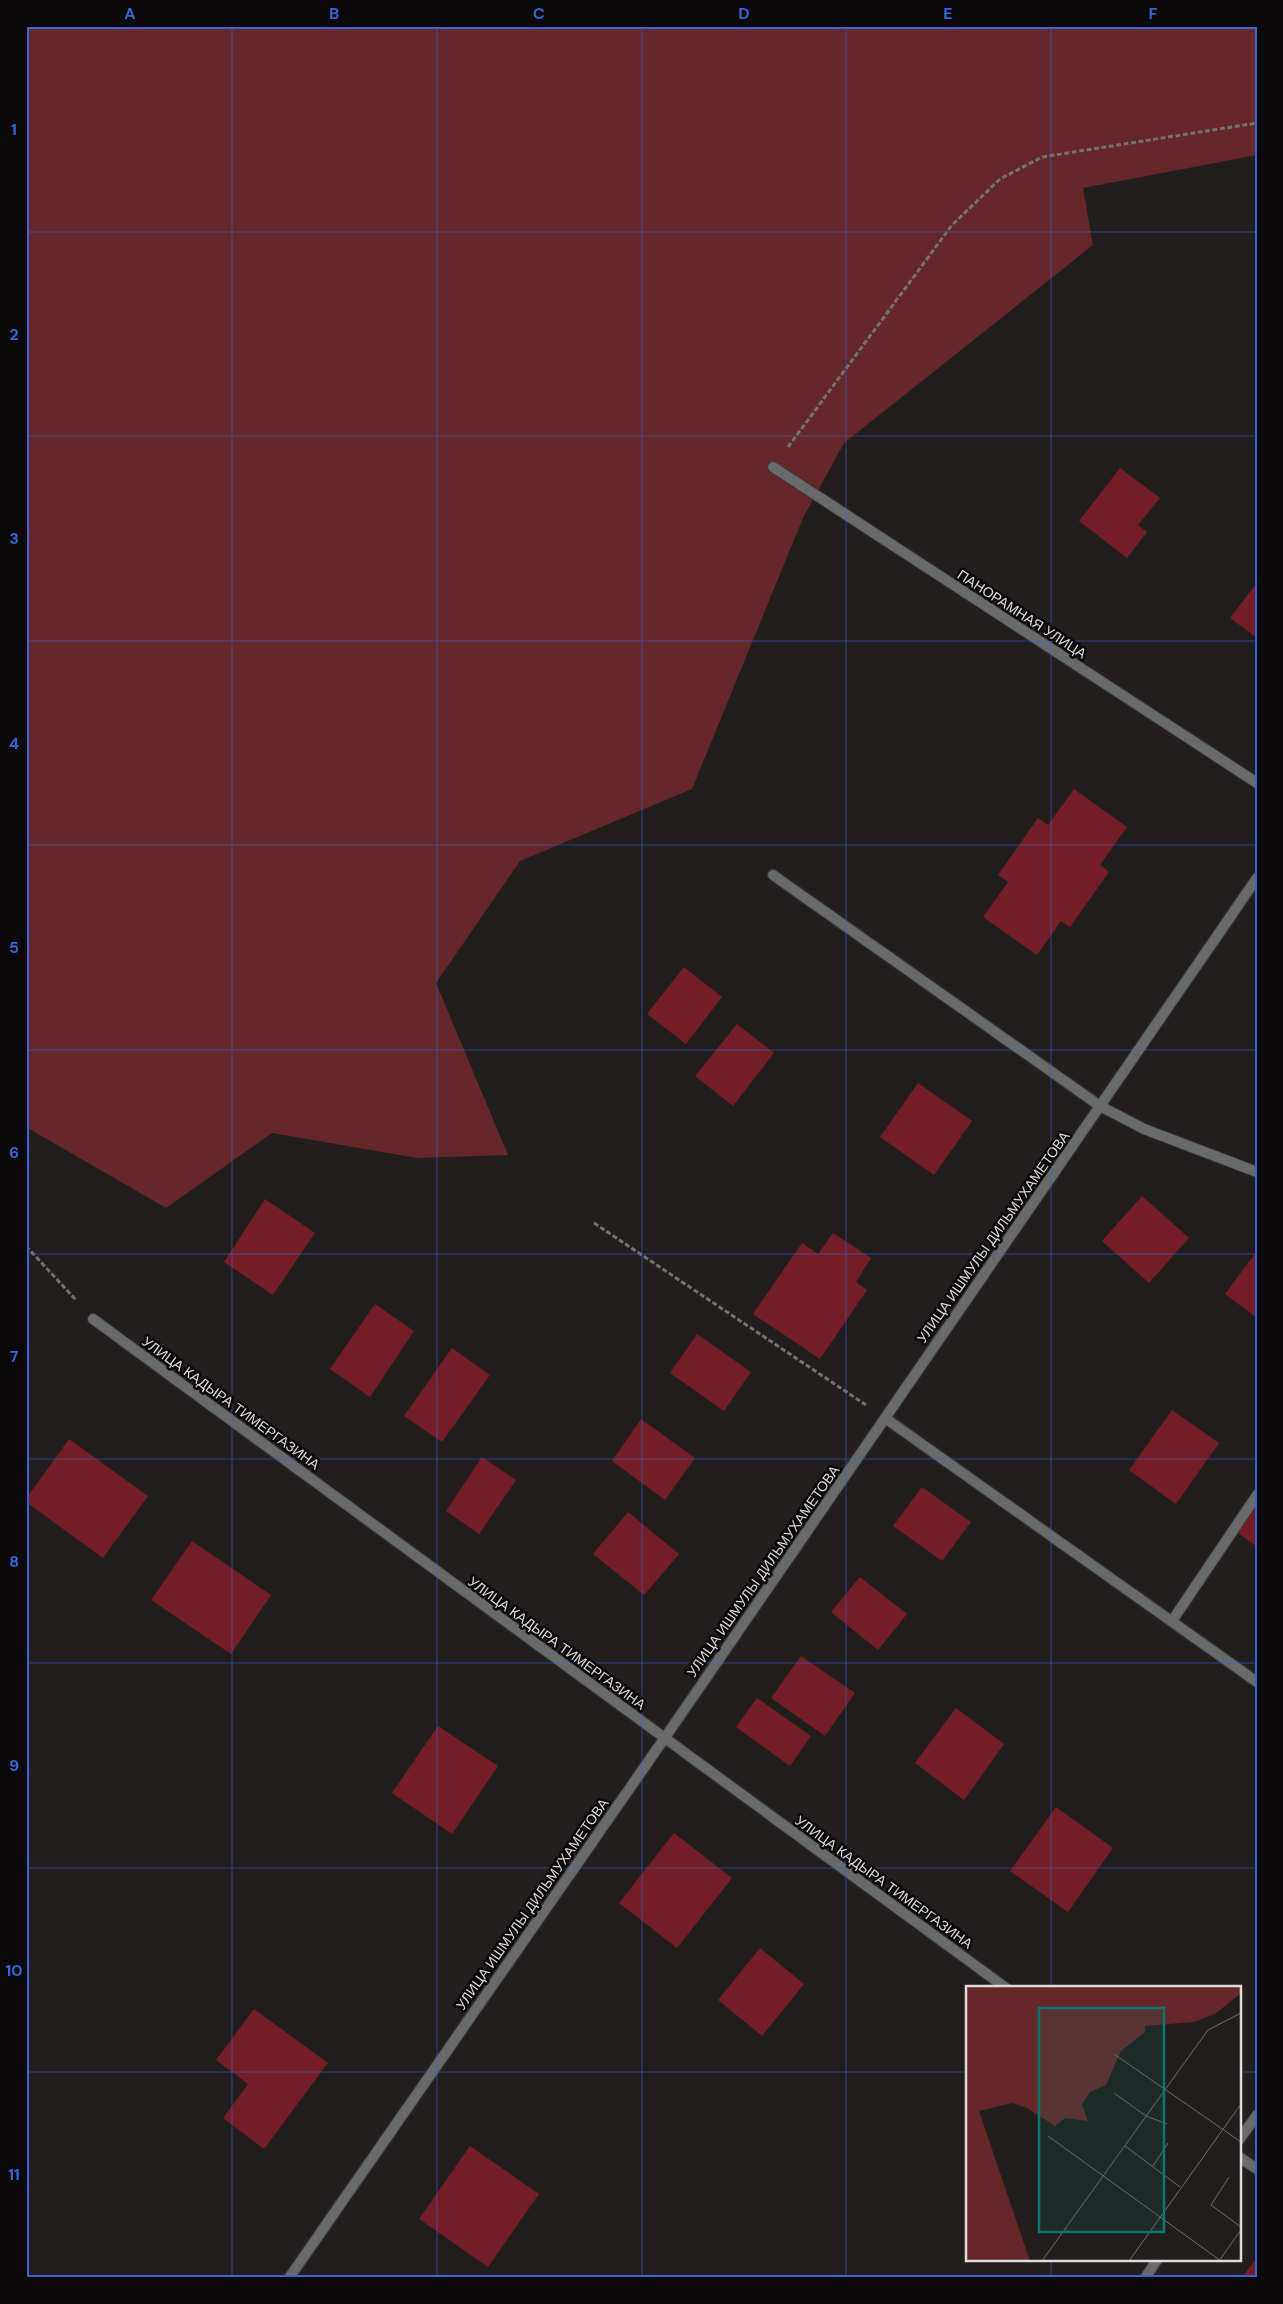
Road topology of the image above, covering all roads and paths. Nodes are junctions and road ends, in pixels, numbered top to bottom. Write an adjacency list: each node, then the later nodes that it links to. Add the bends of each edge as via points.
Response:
1 (1257, 123): 2 (path, via 1042,157 1000,179 952,225)
2 (773, 467): 3 (street, ПАНОРАМНАЯ УЛИЦА)
3 (1257, 783)
4 (773, 875): 6 (street)
5 (1257, 878): 6 (street, УЛИЦА ИШМУЛЫ ДИЛЬМУХАМЕТОВА)
6 (1100, 1106): 7 (street, via 1144,1130); 11 (street, УЛИЦА ИШМУЛЫ ДИЛЬМУХАМЕТОВА)
7 (1257, 1172)
8 (594, 1223): 11 (path)
9 (26, 1246): 10 (path)
10 (93, 1319): 15 (street, УЛИЦА КАДЫРА ТИМЕРГАЗИНА)
11 (885, 1418): 13 (street); 15 (street, УЛИЦА ИШМУЛЫ ДИЛЬМУХАМЕТОВА)
12 (1257, 1495): 13 (street)
13 (1172, 1620): 14 (street)
14 (1257, 1682)
15 (664, 1739): 16 (street, УЛИЦА КАДЫРА ТИМЕРГАЗИНА); 22 (street, УЛИЦА ИШМУЛЫ ДИЛЬМУХАМЕТОВА)
16 (1003, 1986)
17 (1257, 2115): 18 (street)
18 (1240, 2139)
19 (1240, 2158): 20 (street)
20 (1257, 2169)
21 (1156, 2262): 23 (street)
22 (289, 2278)
23 (1145, 2278)

